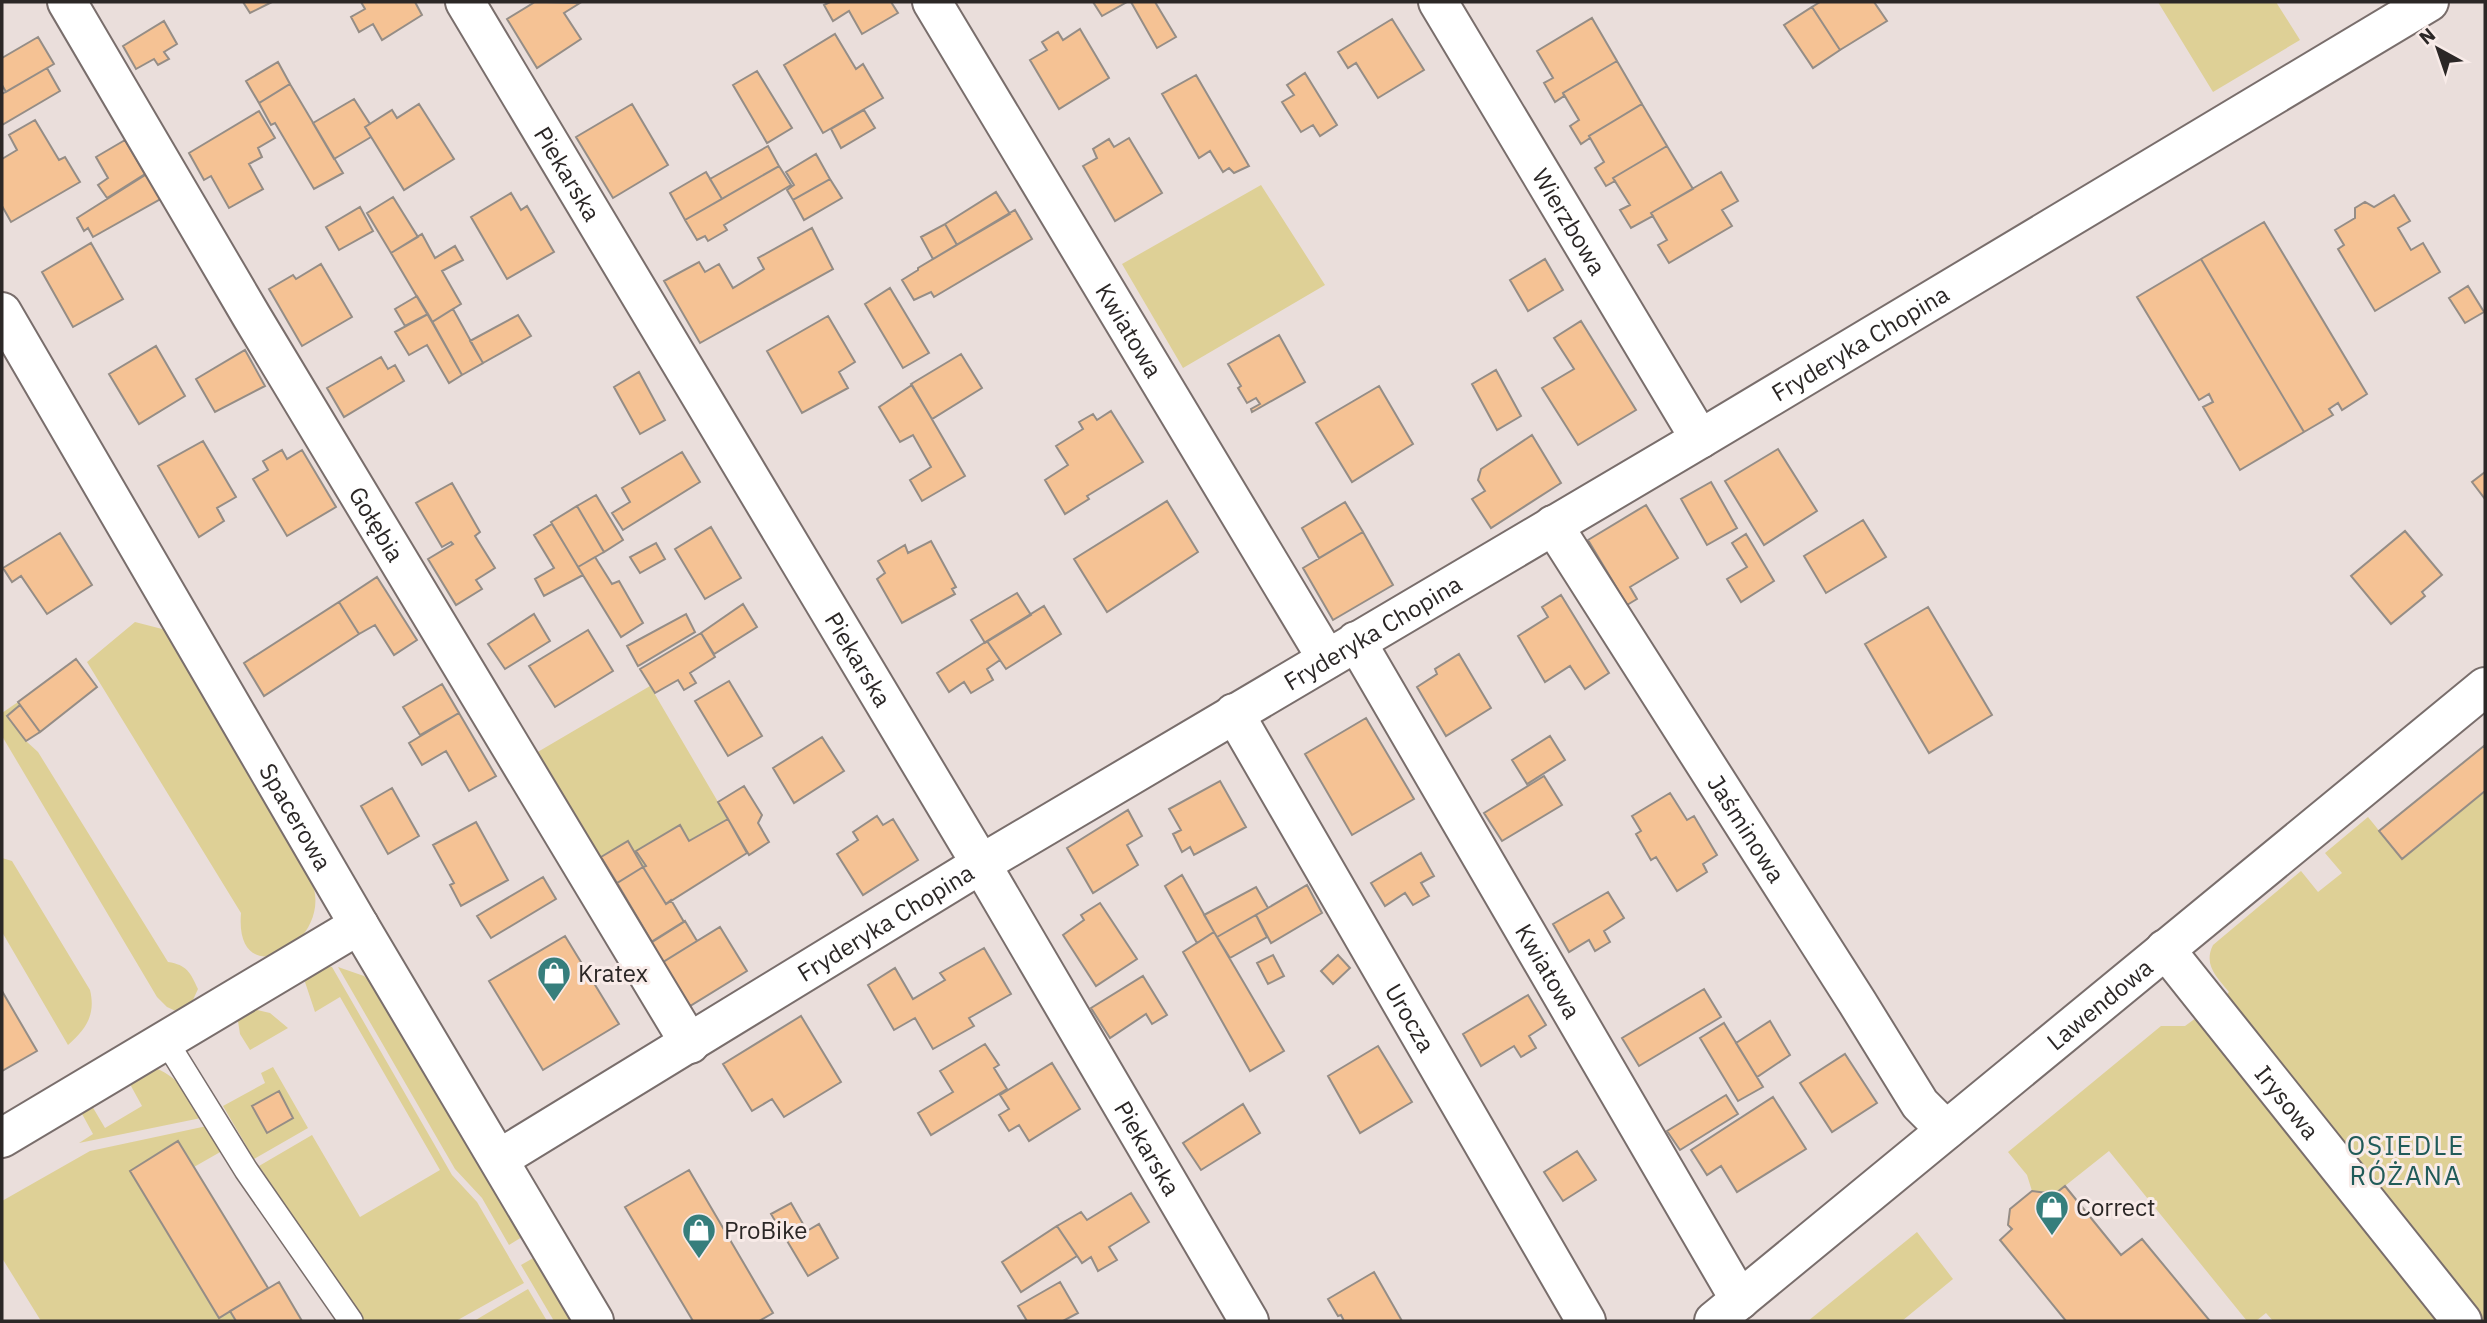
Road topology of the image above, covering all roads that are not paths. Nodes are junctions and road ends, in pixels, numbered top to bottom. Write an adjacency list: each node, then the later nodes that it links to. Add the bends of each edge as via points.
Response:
1 (67, 2): 16 (street, Gołębia)
2 (465, 2): 12 (street, Piekarska)
3 (932, 2): 9 (street, Kwiatowa)
4 (1438, 2): 7 (street, Wierzbowa)
5 (2429, 2): 7 (street, Fryderyka Chopina)
6 (2, 312): 13 (street, Spacerowa)
7 (1700, 439): 8 (street, Fryderyka Chopina)
8 (1553, 525): 9 (street, Fryderyka Chopina); 17 (street, Jaśminowa, via 1920,1104)
9 (1341, 650): 11 (street, Fryderyka Chopina); 20 (street, Kwiatowa)
10 (2485, 687): 14 (street, Lawendowa)
11 (1234, 713): 12 (street, Fryderyka Chopina); 24 (street, Urocza)
12 (981, 864): 16 (street, Fryderyka Chopina); 23 (street, Piekarska)
13 (359, 925): 15 (street); 19 (street, Spacerowa)
14 (2165, 949): 17 (street, Lawendowa); 25 (street, Irysowa)
15 (166, 1041): 18 (street); 21 (lane, via 246,1170)
16 (690, 1044): 19 (street, Fryderyka Chopina)
17 (1946, 1130): 20 (street, Lawendowa)
18 (2, 1138)
19 (499, 1159): 22 (street, Spacerowa)
20 (1727, 1311)
21 (351, 1321)
22 (594, 1321)
23 (1250, 1321)
24 (1586, 1321)
25 (2462, 1321)

